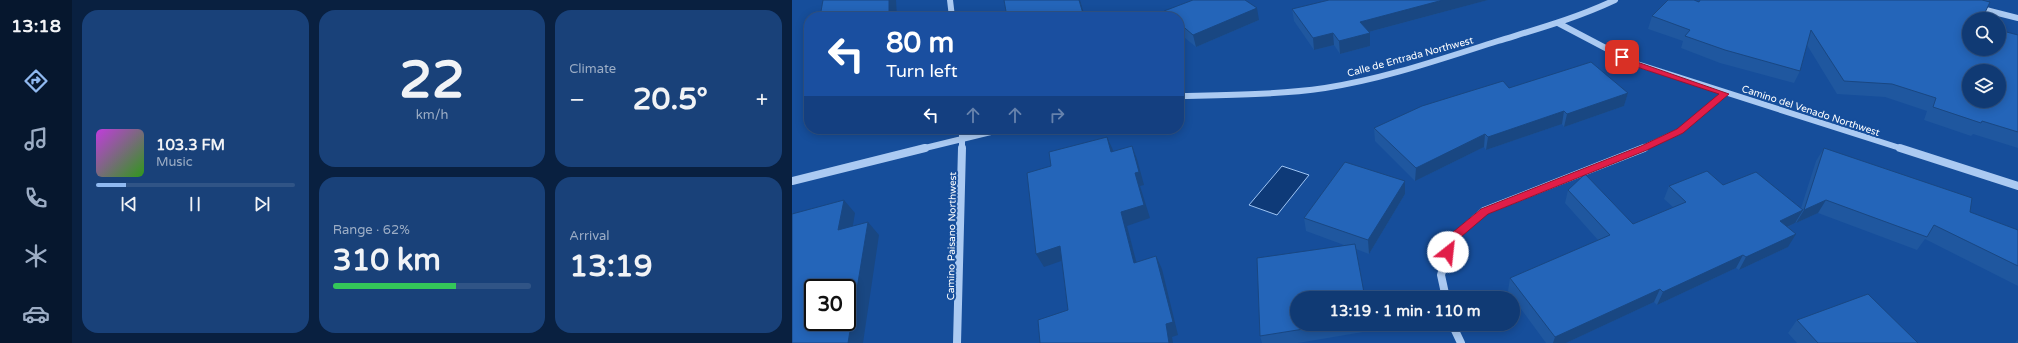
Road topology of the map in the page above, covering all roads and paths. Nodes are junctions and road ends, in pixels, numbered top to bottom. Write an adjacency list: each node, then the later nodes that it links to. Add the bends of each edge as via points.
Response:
1 (950, 0): 4 (street)
2 (1615, 0): 6 (street, Calle de Entrada Northwest)
3 (1973, 7): 5 (street)
4 (951, 12)
5 (2018, 18)
6 (1558, 23): 7 (street, Camino del Venado Northwest, via 1634,64); 8 (street, Calle de Entrada Northwest, via 1344,84 1296,91)
7 (1724, 94): 13 (street, Camino del Venado Northwest); 14 (street, via 1680,131 1651,145 1484,211 1451,240 1441,275)
8 (1184, 96)
9 (962, 134): 11 (street, Camino Paisano Northwest)
10 (985, 134): 11 (street)
11 (963, 140): 12 (street); 16 (street, Camino Paisano Northwest)
12 (792, 181)
13 (2018, 186)
14 (1444, 291)
15 (1455, 331): 17 (street)
16 (958, 343)
17 (1461, 343)

